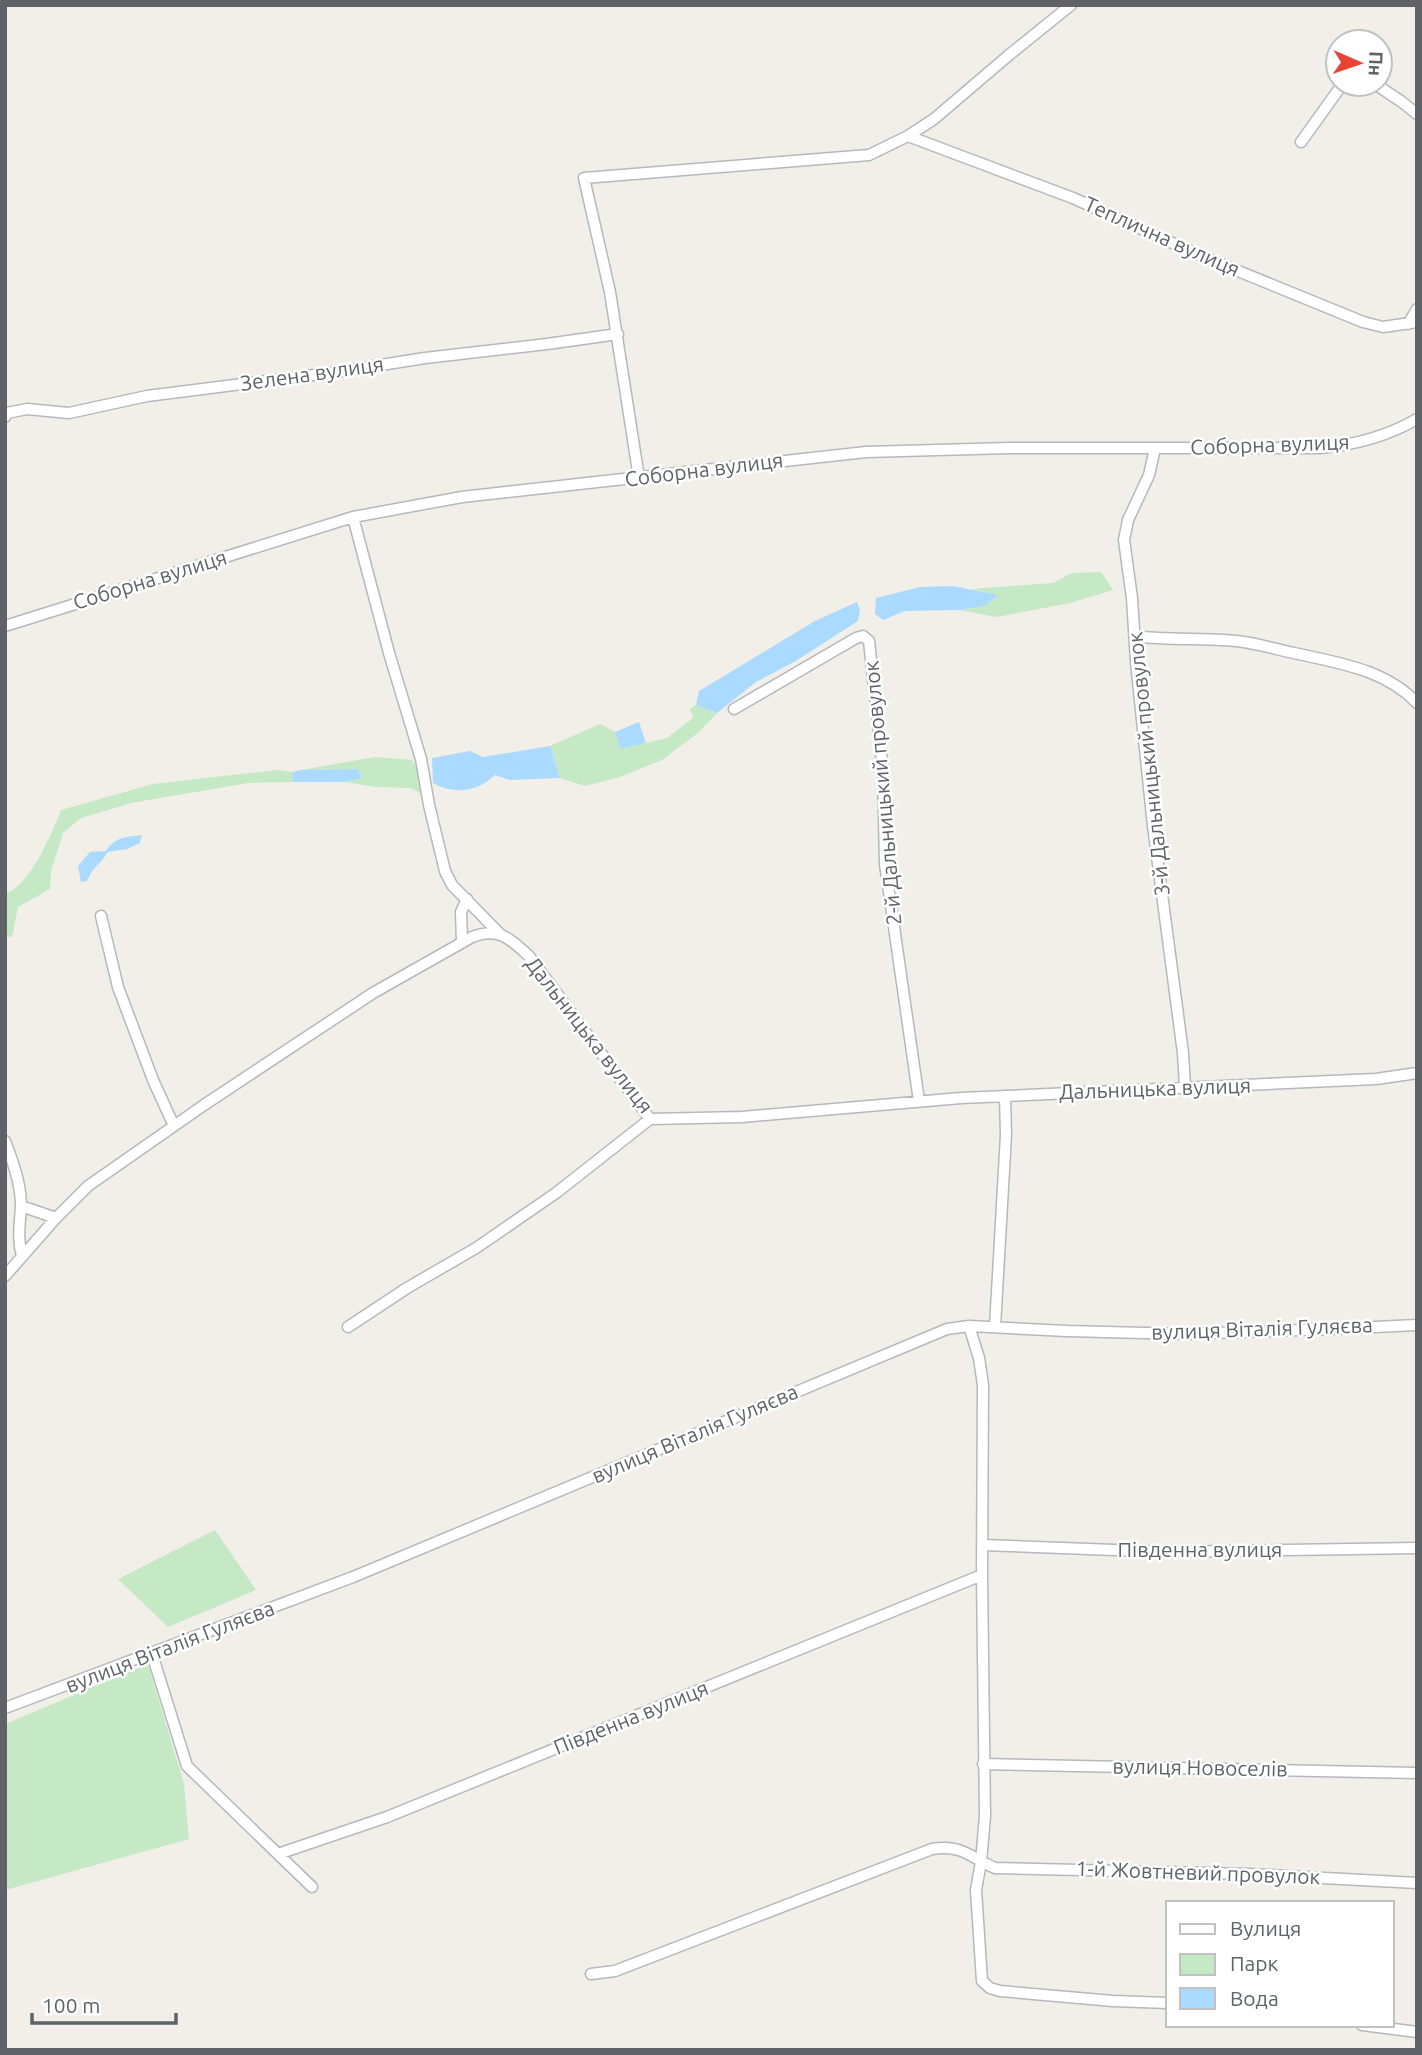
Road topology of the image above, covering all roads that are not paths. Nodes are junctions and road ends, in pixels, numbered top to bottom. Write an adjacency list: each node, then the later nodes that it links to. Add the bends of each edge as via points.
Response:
1 (1071, 5): 5 (street)
2 (1394, 97): 4 (street)
3 (1333, 98): 6 (street)
4 (1417, 114)
5 (908, 136): 8 (street, Теплична вулиця, via 1073,198 1363,322 1383,327); 9 (street, via 869,155 584,178)
6 (1301, 142)
7 (1417, 309): 8 (street)
8 (1412, 323)
9 (618, 334): 10 (street, Зелена вулиця, via 147,396 69,413 27,409); 13 (street)
10 (6, 415)
11 (1417, 419): 12 (street, Соборна вулиця, via 1377,438 1320,448)
12 (1155, 447): 13 (street, Соборна вулиця, via 866,452); 16 (street, 3-й Дальницький провулок, via 1149,475 1125,530)
13 (639, 478): 14 (street, Соборна вулиця, via 462,498)
14 (353, 517): 15 (street, Соборна вулиця); 19 (street, Дальницька вулиця, via 421,759 445,872)
15 (5, 625)
16 (1135, 636): 17 (street, via 1239,641 1353,667 1395,684); 24 (street, 3-й Дальницький провулок)
17 (1417, 703)
18 (734, 709): 26 (street, 2-й Дальницький провулок, via 856,638 869,640 883,771 885,864)
19 (467, 899): 21 (street, Дальницька вулиця); 22 (street, via 461,912)
20 (101, 916): 28 (street, via 118,987)
21 (501, 934): 22 (street, via 481,933); 27 (street, Дальницька вулиця, via 528,956)
22 (462, 942): 28 (street, via 373,993)
23 (1417, 1073): 24 (street, Дальницька вулиця, via 1376,1079)
24 (1185, 1087): 25 (street, Дальницька вулиця)
25 (1005, 1096): 26 (street, Дальницька вулиця); 37 (street)
26 (919, 1101): 27 (street, Дальницька вулиця, via 742,1117)
27 (650, 1119): 36 (street, via 556,1193)
28 (174, 1126): 31 (street, via 88,1185)
29 (5, 1141): 30 (street)
30 (21, 1206): 31 (street); 32 (street, via 18,1236)
31 (56, 1219): 32 (street)
32 (22, 1256): 33 (street)
33 (5, 1276)
34 (1417, 1325): 37 (street, вулиця Віталія Гуляєва, via 1184,1334)
35 (969, 1326): 37 (street, вулиця Віталія Гуляєва); 38 (street, via 983,1385); 41 (street, вулиця Віталія Гуляєва, via 947,1329 366,1572)
36 (348, 1327)
37 (996, 1327)
38 (983, 1545): 39 (street, Південна вулиця, via 1167,1552); 40 (street)
39 (1417, 1548)
40 (982, 1574): 43 (street); 45 (street, Південна вулиця, via 387,1817)
41 (152, 1654): 42 (street, вулиця Віталія Гуляєва); 45 (street, via 187,1766)
42 (5, 1709)
43 (983, 1764): 44 (street, вулиця Новоселів); 46 (street)
44 (1417, 1773)
45 (278, 1854): 48 (street)
46 (981, 1862): 47 (street, 1-й Жовтневий провулок, via 995,1868); 49 (street, via 960,1849 932,1849 615,1971); 50 (street, via 975,1890 982,1981 990,1988)
47 (1417, 1883)
48 (312, 1887)
49 (591, 1974)
50 (1166, 2003)
51 (1378, 2027): 52 (street)
52 (1417, 2032)

